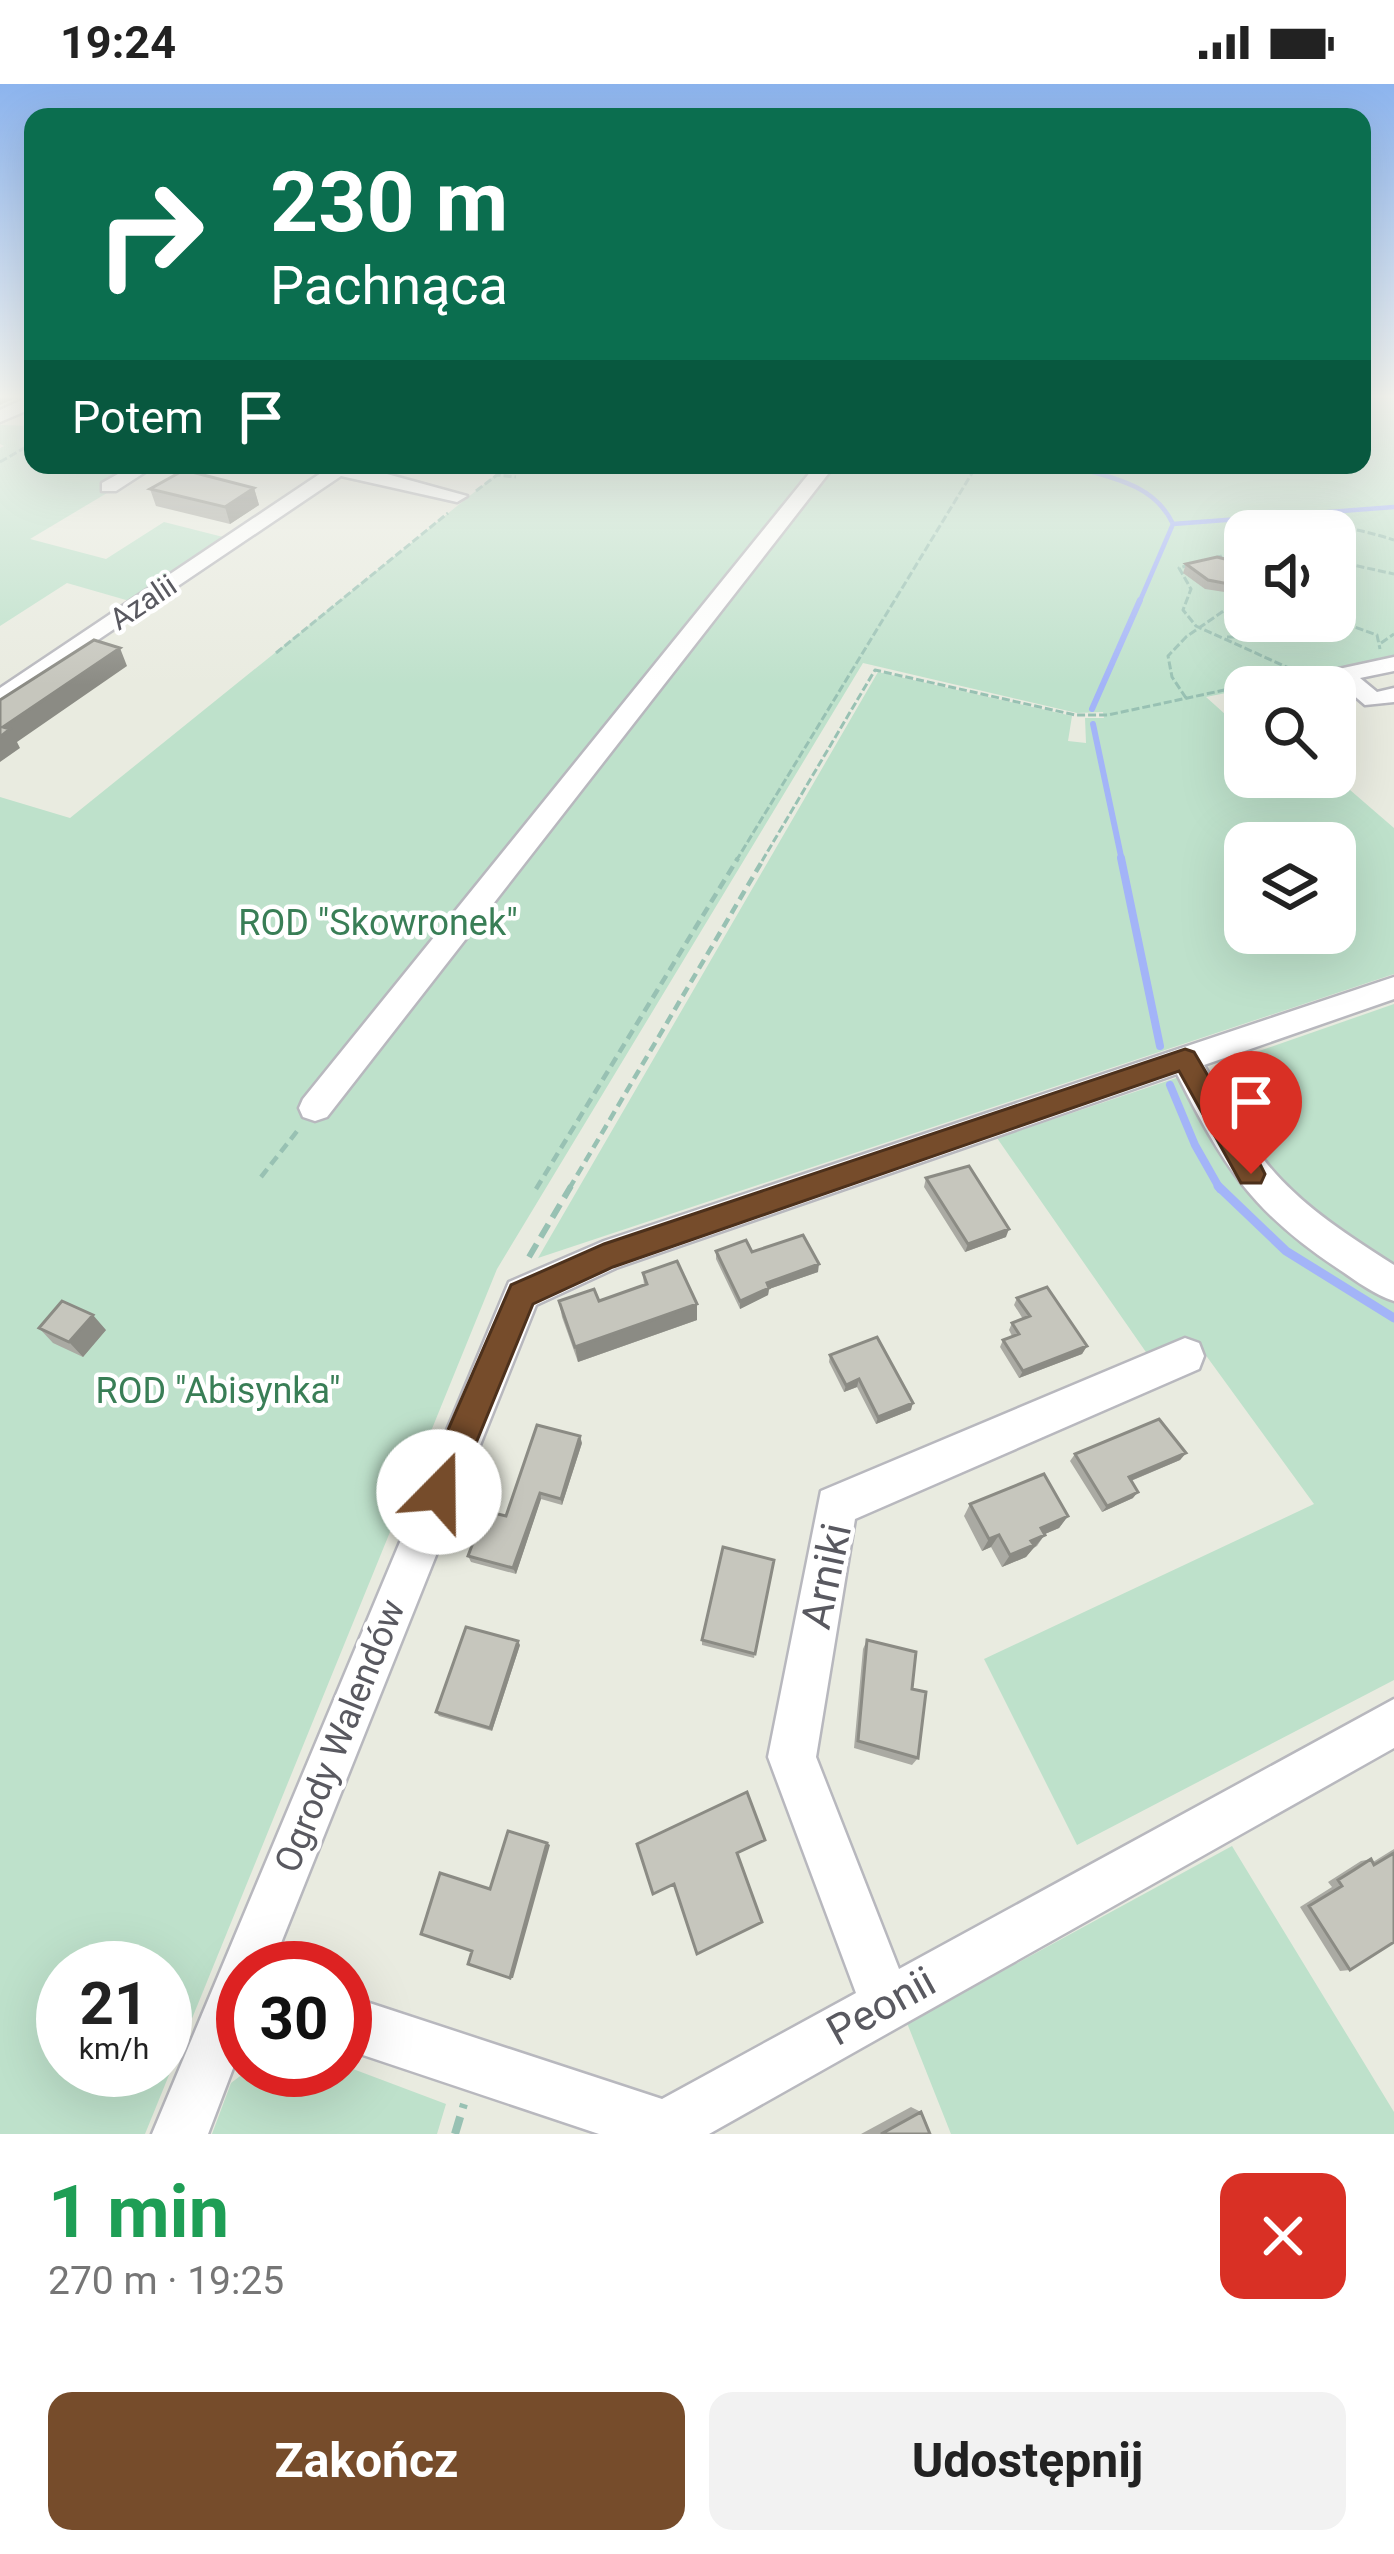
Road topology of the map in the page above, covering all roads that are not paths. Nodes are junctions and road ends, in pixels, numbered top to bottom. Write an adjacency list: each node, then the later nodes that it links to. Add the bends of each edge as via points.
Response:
1 (303, 494): 7 (street, Azalii)
2 (436, 494): 4 (street)
3 (803, 494): 10 (street)
4 (458, 500)
5 (1387, 654): 6 (street, via 1342,675 1373,700)
6 (1394, 695)
7 (0, 699)
8 (1394, 988): 9 (street)
9 (1185, 1059): 11 (street, via 1238,1155 1273,1198); 14 (street, Ogrody Walendów, via 604,1257 521,1294)
10 (315, 1108)
11 (1394, 1285)
12 (1185, 1356): 15 (street, Arniki, via 836,1506 792,1757)
13 (1394, 1722): 15 (street, Peonii)
14 (258, 1941)
15 (886, 2002): 18 (street, Peonii)
16 (372, 2031): 18 (street, Peonii)
17 (216, 2045): 19 (street, Ogrody Walendów)
18 (666, 2131)
19 (180, 2134)

